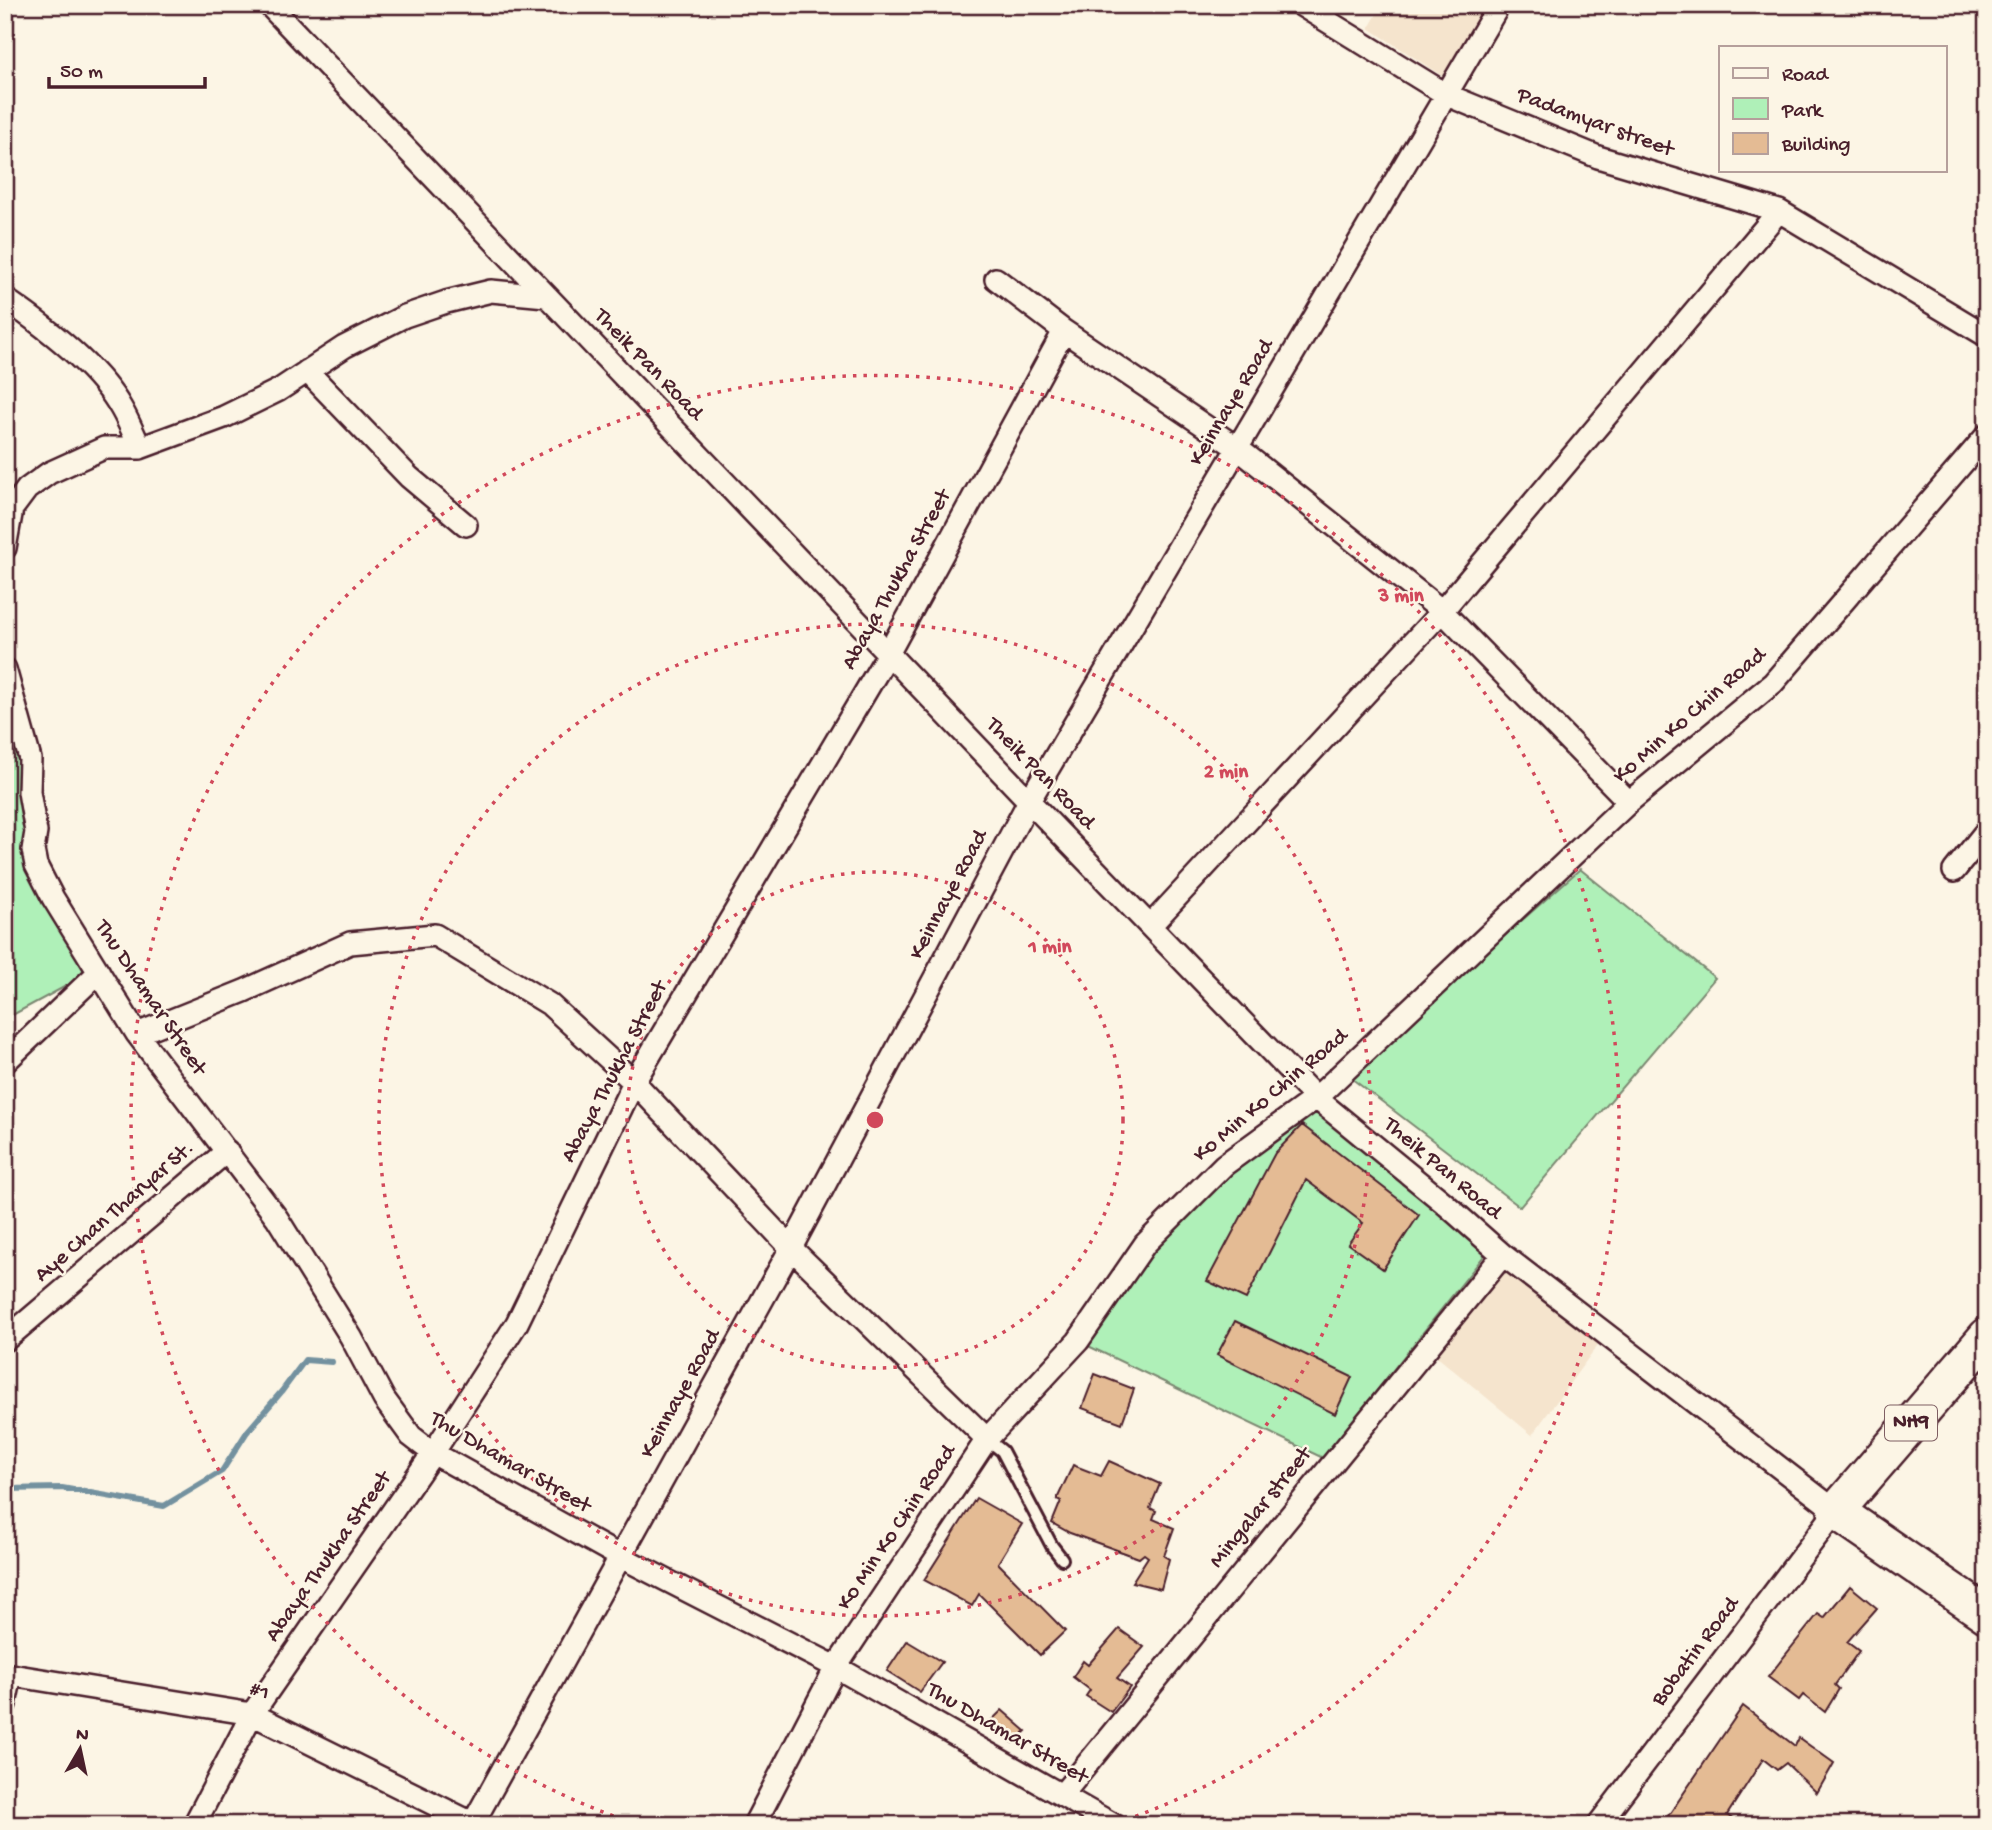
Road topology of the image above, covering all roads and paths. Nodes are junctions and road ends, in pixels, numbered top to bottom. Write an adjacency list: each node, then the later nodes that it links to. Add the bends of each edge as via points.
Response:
1 (269, 5): 7 (street, Theik Pan Road)
2 (1301, 5): 4 (street, Padamyar street)
3 (1499, 5): 4 (street, Keinnaye Road)
4 (1447, 95): 5 (street, Padamyar street, via 1598,157); 14 (street, Keinnaye Road)
5 (1779, 211): 10 (street, Padamyar street); 17 (street)
6 (996, 279): 9 (street)
7 (546, 296): 11 (street, via 491,291 446,302 405,316); 18 (street, Theik Pan Road)
8 (5, 299): 13 (street, via 40,323 95,374 120,406)
9 (1063, 331): 14 (street); 18 (street, Abaya Thukha Street)
10 (1987, 336)
11 (307, 371): 13 (street, via 224,417); 15 (street, via 408,477)
12 (1987, 435): 21 (street, Ko Min Ko Chin Road, via 1773,683)
13 (140, 447): 16 (street, via 104,448 49,473 27,489 12,509)
14 (1236, 447): 17 (street); 20 (street, Keinnaye Road)
15 (466, 525)
16 (5, 548)
17 (1442, 611): 21 (street); 24 (street)
18 (888, 654): 20 (street, Theik Pan Road); 28 (street, Abaya Thukha Street)
19 (5, 668): 25 (street, Thu Dhamar Street, via 30,759 37,865)
20 (1029, 801): 24 (street, Theik Pan Road); 31 (street, Keinnaye Road)
21 (1629, 802): 29 (street, Ko Min Ko Chin Road)
22 (1987, 830): 23 (street)
23 (1954, 871)
24 (1150, 926): 29 (street, Theik Pan Road)
25 (99, 972): 26 (street, Thu Dhamar Street); 27 (street)
26 (137, 1034): 28 (street, via 350,943 435,935 549,1004); 30 (street, Thu Dhamar Street)
27 (5, 1062)
28 (634, 1082): 31 (street); 36 (street, Abaya Thukha Street, via 517,1323)
29 (1315, 1098): 32 (street, Theik Pan Road); 35 (street, Ko Min Ko Chin Road, via 1224,1165 1145,1244 1078,1341)
30 (227, 1151): 34 (street, Aye Chan Tharyar St.); 36 (street, Thu Dhamar Street, via 277,1218 384,1399 411,1436)
31 (791, 1248): 35 (street); 38 (street, Keinnaye Road)
32 (1503, 1255): 37 (street, Theik Pan Road); 45 (street, Mingalar street)
33 (1987, 1336): 37 (highway, NH9)
34 (5, 1340)
35 (988, 1439): 39 (lane, via 1002,1451); 41 (street, Ko Min Ko Chin Road)
36 (433, 1453): 38 (street, Thu Dhamar Street); 44 (street, Abaya Thukha Street)
37 (1836, 1511): 40 (highway); 50 (street, Bobatin Road)
38 (621, 1557): 41 (street, Thu Dhamar Street); 46 (street, Keinnaye Road)
39 (1062, 1559)
40 (1987, 1615)
41 (836, 1667): 45 (street, Thu Dhamar Street); 48 (street, Ko Min Ko Chin Road)
42 (8, 1674): 43 (street); 44 (street, #1)
43 (5, 1704)
44 (252, 1714): 46 (street, #1); 47 (street, Abaya Thukha Street)
45 (1062, 1795): 49 (street, Thu Dhamar Street)
46 (473, 1824)
47 (194, 1825)
48 (754, 1825)
49 (1114, 1825)
50 (1598, 1825)

